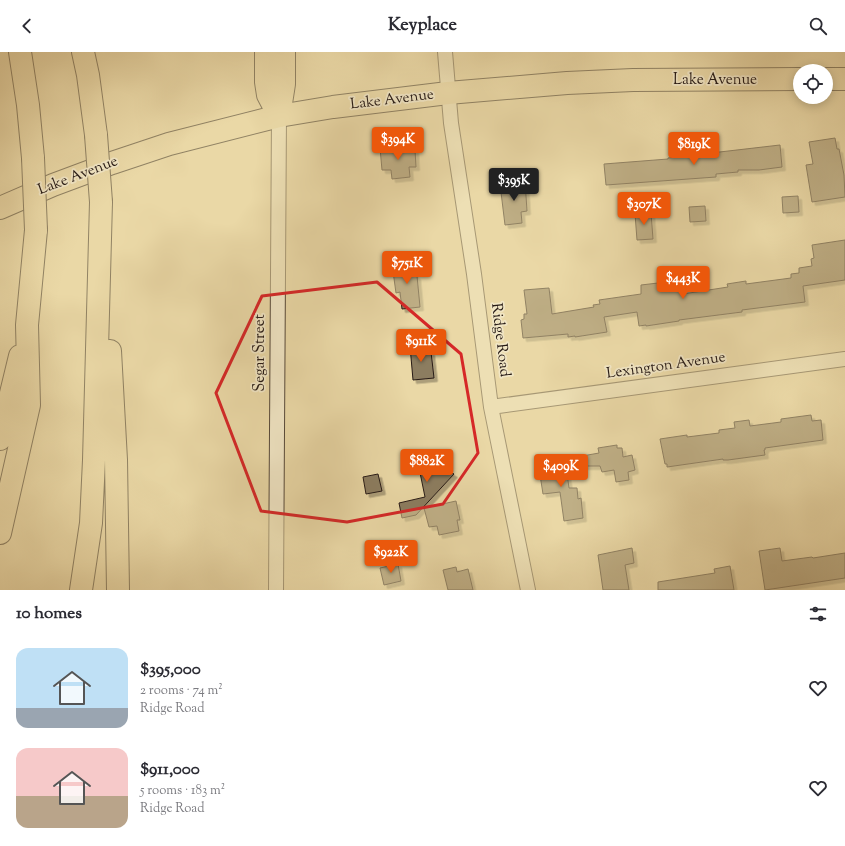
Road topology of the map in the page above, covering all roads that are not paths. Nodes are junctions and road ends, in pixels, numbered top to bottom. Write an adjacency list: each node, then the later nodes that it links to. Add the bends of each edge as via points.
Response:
1 (20, 52): 13 (main road, bridge, via 33,158 36,230)
2 (83, 52): 11 (main road, bridge, via 96,135)
3 (266, 52): 10 (main road, via 268,95)
4 (284, 52): 10 (main road, via 284,84)
5 (445, 52): 9 (street, Ridge Road)
6 (833, 79): 7 (main road)
7 (845, 79)
8 (793, 80): 9 (main road, Lake Avenue, via 574,82)
9 (448, 93): 10 (main road, Lake Avenue); 15 (street, Ridge Road)
10 (278, 116): 12 (main road, Lake Avenue, via 169,144 112,162); 20 (street, Segar Street)
11 (101, 202): 18 (main road, via 91,522); 19 (main road, via 116,460)
12 (0, 208)
13 (27, 326): 16 (main road); 17 (main road, via 29,405)
14 (845, 358): 15 (street, Lexington Avenue)
15 (491, 407): 21 (street, Ridge Road)
16 (0, 439)
17 (0, 533)
18 (81, 590)
19 (118, 590)
20 (276, 590)
21 (528, 590)

